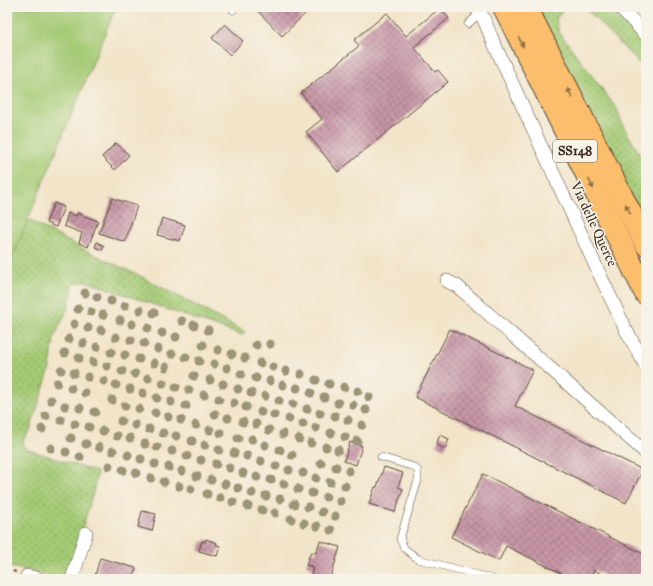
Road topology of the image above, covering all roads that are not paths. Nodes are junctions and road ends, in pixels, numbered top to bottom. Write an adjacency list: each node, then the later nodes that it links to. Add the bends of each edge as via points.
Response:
1 (504, 7): 9 (highway, SS148, one-way to 9)
2 (526, 7): 7 (highway, SS148, one-way to 2)
3 (620, 7): 6 (street)
4 (477, 10): 5 (lane); 10 (street, Via delle Querce, via 593,261)
5 (468, 24)
6 (646, 34)
7 (646, 244)
8 (447, 281): 11 (street, via 457,286)
9 (646, 294)
10 (646, 366)
11 (646, 453)
12 (381, 457): 15 (lane, via 414,467 418,471 418,480 400,539 404,548 418,559)
13 (86, 533): 14 (street)
14 (72, 579)
15 (493, 579)

